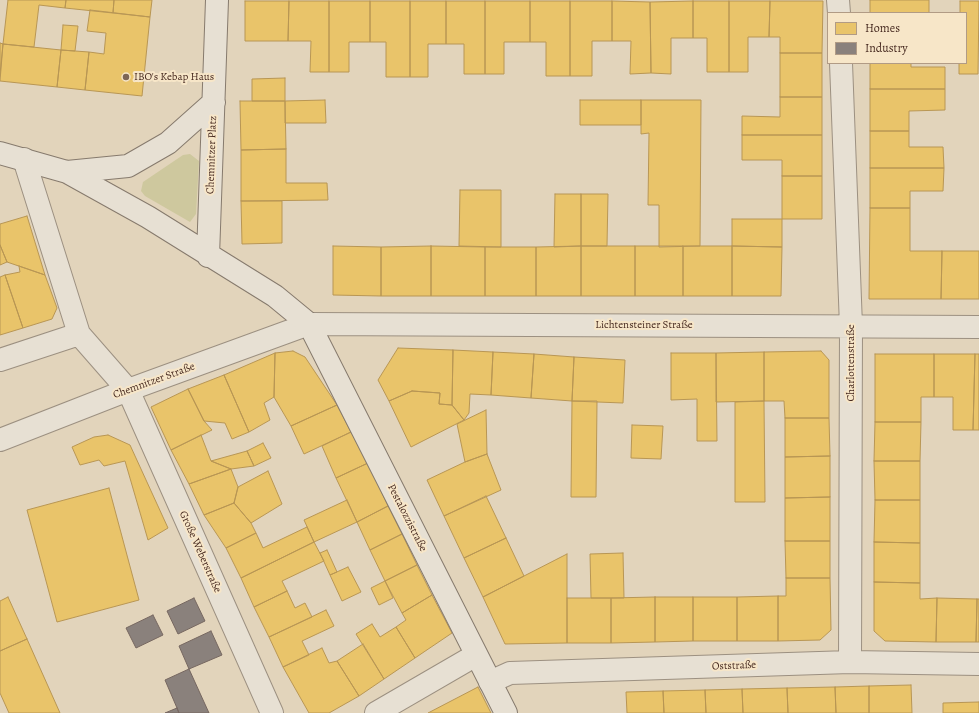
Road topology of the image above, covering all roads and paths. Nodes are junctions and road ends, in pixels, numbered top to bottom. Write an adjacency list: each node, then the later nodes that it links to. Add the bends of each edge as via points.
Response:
1 (217, 0): 5 (street)
2 (838, 0): 3 (street)
3 (839, 12)
4 (841, 64): 11 (street, Charlottenstraße)
5 (214, 102): 8 (street, Chemnitzer Platz, via 168,143 128,166); 9 (street, Chemnitzer Platz)
6 (0, 153): 7 (street, Chemnitzer Platz)
7 (24, 159): 8 (street, Chemnitzer Platz); 13 (street)
8 (67, 172): 9 (street, Chemnitzer Platz, via 148,217)
9 (208, 256): 10 (street, Chemnitzer Platz, via 275,296)
10 (309, 324): 11 (street, Lichtensteiner Straße); 15 (street, Chemnitzer Straße); 17 (street, Pestalozzistraße)
11 (851, 326): 12 (street, Lichtensteiner Straße); 18 (street, Charlottenstraße)
12 (979, 327)
13 (79, 334): 14 (street); 15 (street)
14 (0, 360)
15 (128, 390): 16 (street, Chemnitzer Straße); 21 (street, Große Weberstraße)
16 (0, 440)
17 (476, 655): 20 (street, Pestalozzistraße); 22 (street)
18 (850, 662): 19 (street, Oststraße); 20 (street, Oststraße, via 510,673)
19 (979, 664)
20 (490, 682): 23 (street, Pestalozzistraße)
21 (272, 713)
22 (376, 713)
23 (506, 713)

